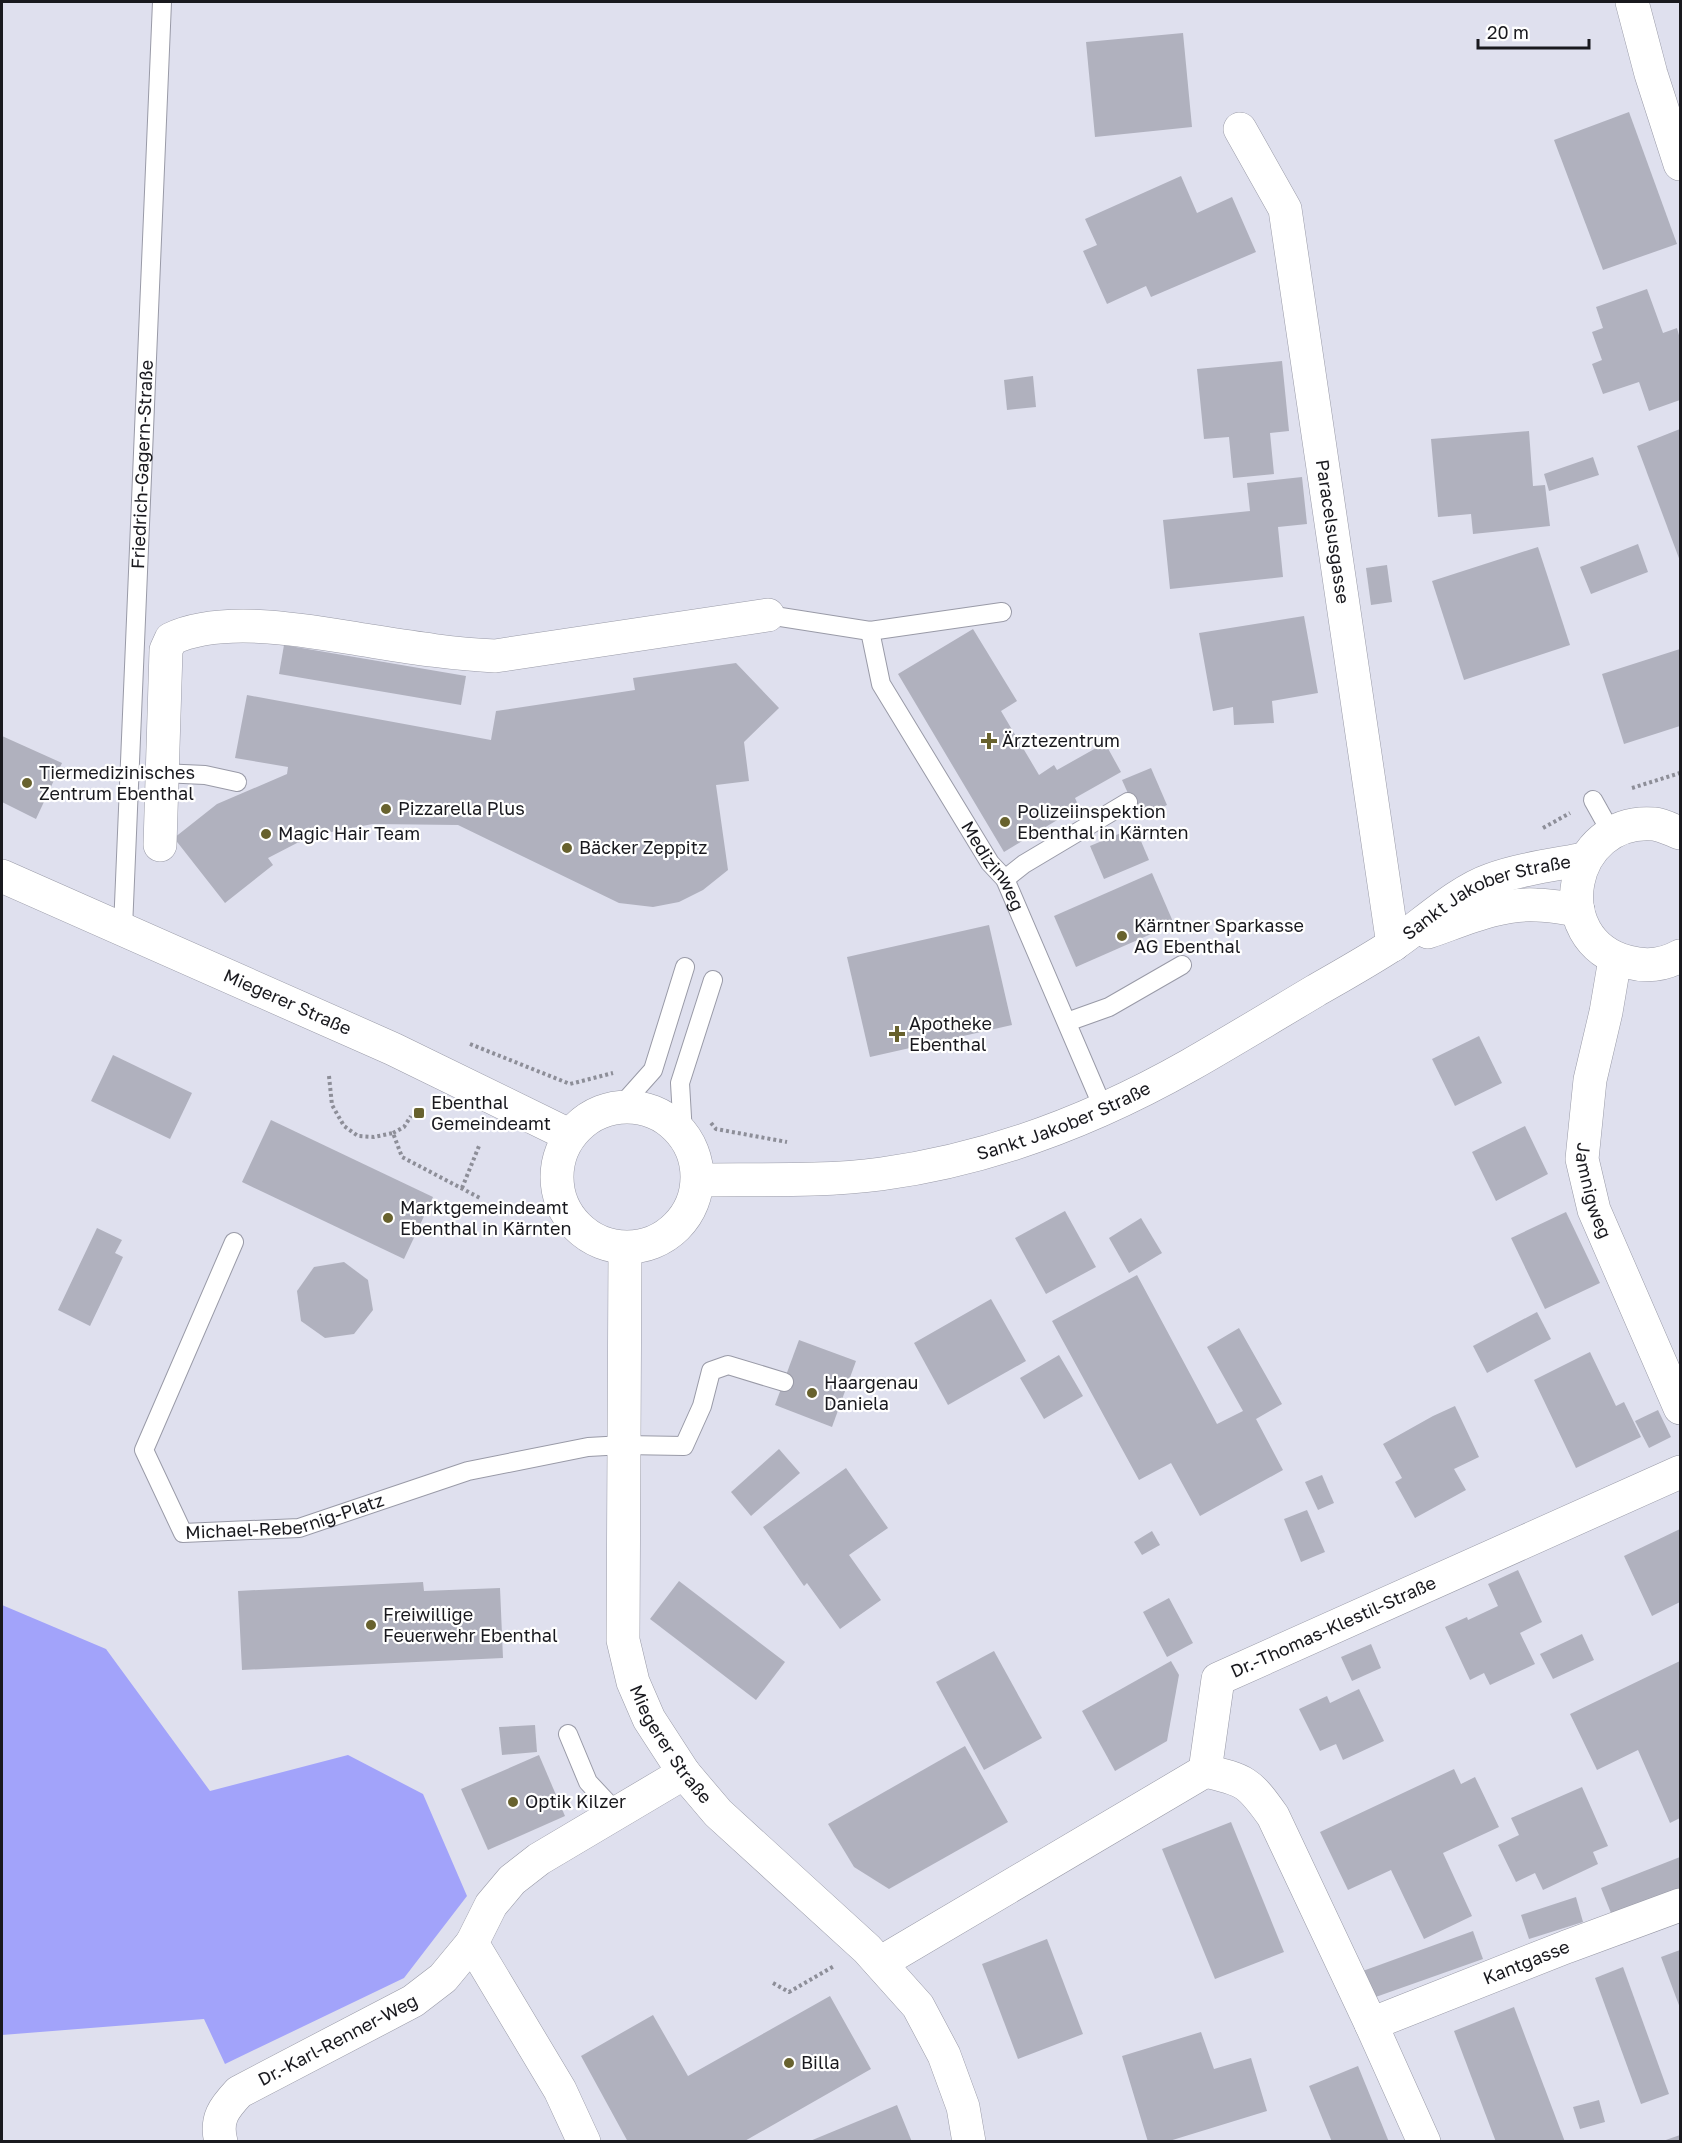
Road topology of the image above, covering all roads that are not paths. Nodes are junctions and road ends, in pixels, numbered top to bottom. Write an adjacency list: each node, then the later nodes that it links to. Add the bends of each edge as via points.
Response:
1 (162, 2): 19 (lane, Friedrich-Gagern-Straße)
2 (1632, 2): 4 (street)
3 (1240, 129): 20 (street, Paracelsusgasse, via 1285,209)
4 (1680, 164)
5 (1002, 612): 7 (lane)
6 (768, 615): 7 (lane); 8 (street, via 495,656 296,629 232,626 186,632 171,639 166,650)
7 (870, 631): 17 (lane, Medizinweg, via 881,684 990,863)
8 (162, 773): 9 (lane, via 206,775); 14 (street)
9 (237, 782)
10 (1593, 800): 13 (lane)
11 (1128, 802): 17 (lane)
12 (1680, 833): 13 (street, Sankt Jakober Straße, via 1656,824 1628,826)
13 (1612, 834): 15 (street, Sankt Jakober Straße, via 1602,838)
14 (160, 845)
15 (1585, 860): 18 (street, Sankt Jakober Straße, via 1576,884); 20 (street, Sankt Jakober Straße, via 1488,880)
16 (2, 876): 19 (street, Miegerer Straße)
17 (1005, 879): 26 (lane, Medizinweg)
18 (1578, 910): 20 (street, Sankt Jakober Straße, via 1535,905 1511,907); 22 (street, Sankt Jakober Straße, via 1585,930 1598,947)
19 (123, 928): 30 (street, Miegerer Straße, via 393,1049)
20 (1393, 945): 28 (street, Sankt Jakober Straße, via 1188,1066)
21 (1680, 956): 22 (street, Sankt Jakober Straße, via 1670,962 1642,966)
22 (1615, 959): 35 (street, Jamnigweg, via 1590,1080 1582,1159 1594,1210)
23 (1182, 965): 26 (lane, via 1109,1007)
24 (685, 967): 27 (lane, via 653,1070)
25 (713, 980): 29 (lane, via 680,1083)
26 (1067, 1023): 28 (lane, Medizinweg)
27 (620, 1107): 29 (street, via 655,1112); 30 (street, via 592,1115)
28 (1104, 1110): 31 (street, Sankt Jakober Straße, via 1005,1148 940,1164 879,1174)
29 (683, 1134): 31 (street, via 694,1155)
30 (569, 1135): 33 (street, via 557,1163 558,1194 572,1221 595,1241)
31 (698, 1180): 33 (street, via 691,1206 676,1229 652,1244)
32 (234, 1242): 36 (lane, Michael-Rebernig-Platz, via 144,1450 183,1533 299,1528 468,1472 588,1447)
33 (625, 1248): 36 (street, Miegerer Straße)
34 (783, 1382): 36 (lane, via 728,1365 711,1371 702,1406 684,1446)
35 (1680, 1408)
36 (624, 1445): 40 (street, Miegerer Straße, via 623,1640 633,1682 649,1719)
37 (1680, 1472): 39 (street, Dr.-Thomas-Klestil-Straße, via 1218,1679)
38 (568, 1734): 41 (lane, via 588,1782)
39 (1205, 1771): 44 (street); 45 (street, via 1234,1778 1254,1790 1273,1816)
40 (684, 1773): 41 (street, Dr.-Karl-Renner-Weg); 44 (street, Miegerer Straße, via 718,1813)
41 (616, 1812): 43 (street, Dr.-Karl-Renner-Weg, via 538,1859 512,1881 491,1905)
42 (1680, 1905): 45 (street, Kantgasse)
43 (472, 1943): 46 (street, Dr.-Karl-Renner-Weg, via 443,1978 413,2001 239,2092 224,2109 218,2130); 47 (street, via 560,2090)
44 (880, 1963): 48 (street, Miegerer Straße, via 918,2006 944,2055 963,2107)
45 (1371, 2024): 49 (street)
46 (221, 2142)
47 (584, 2142)
48 (969, 2142)
49 (1424, 2142)

